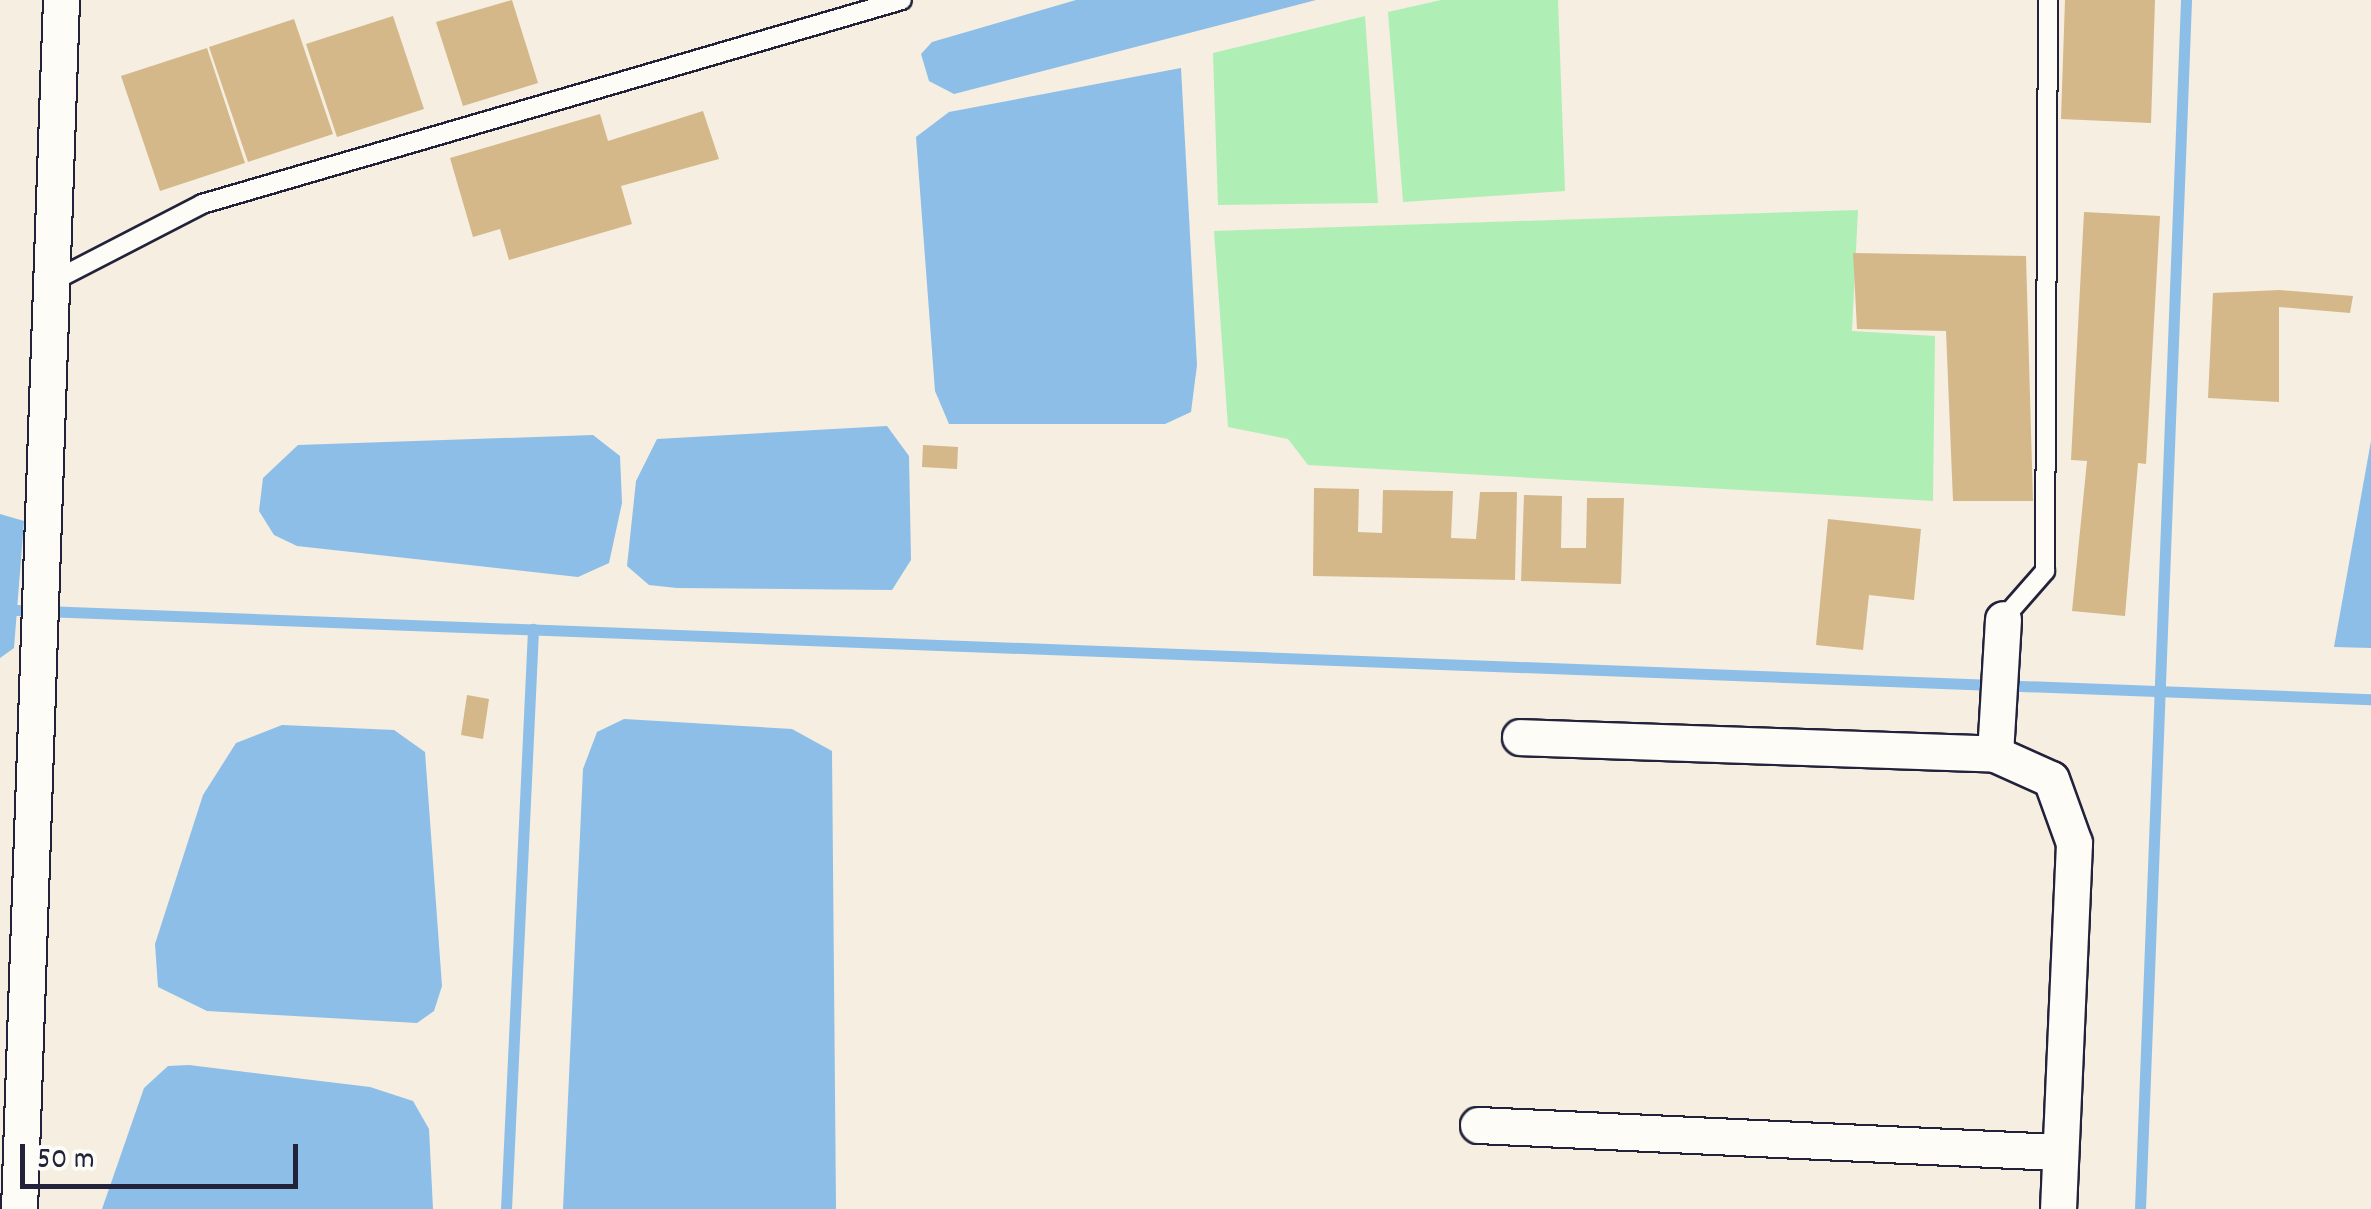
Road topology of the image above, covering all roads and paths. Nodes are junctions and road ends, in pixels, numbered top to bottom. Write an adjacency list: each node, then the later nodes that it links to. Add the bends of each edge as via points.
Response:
1 (61, 0): 4 (street)
2 (902, 0): 4 (lane, via 202,204)
3 (2048, 0): 5 (lane, via 2045,571)
4 (55, 280): 10 (street)
5 (2002, 636): 7 (street)
6 (1520, 736): 7 (street)
7 (1996, 739): 9 (street, via 2052,779 2074,842)
8 (1478, 1125): 9 (street)
9 (2057, 1152): 11 (street)
10 (19, 1209)
11 (2058, 1209)

